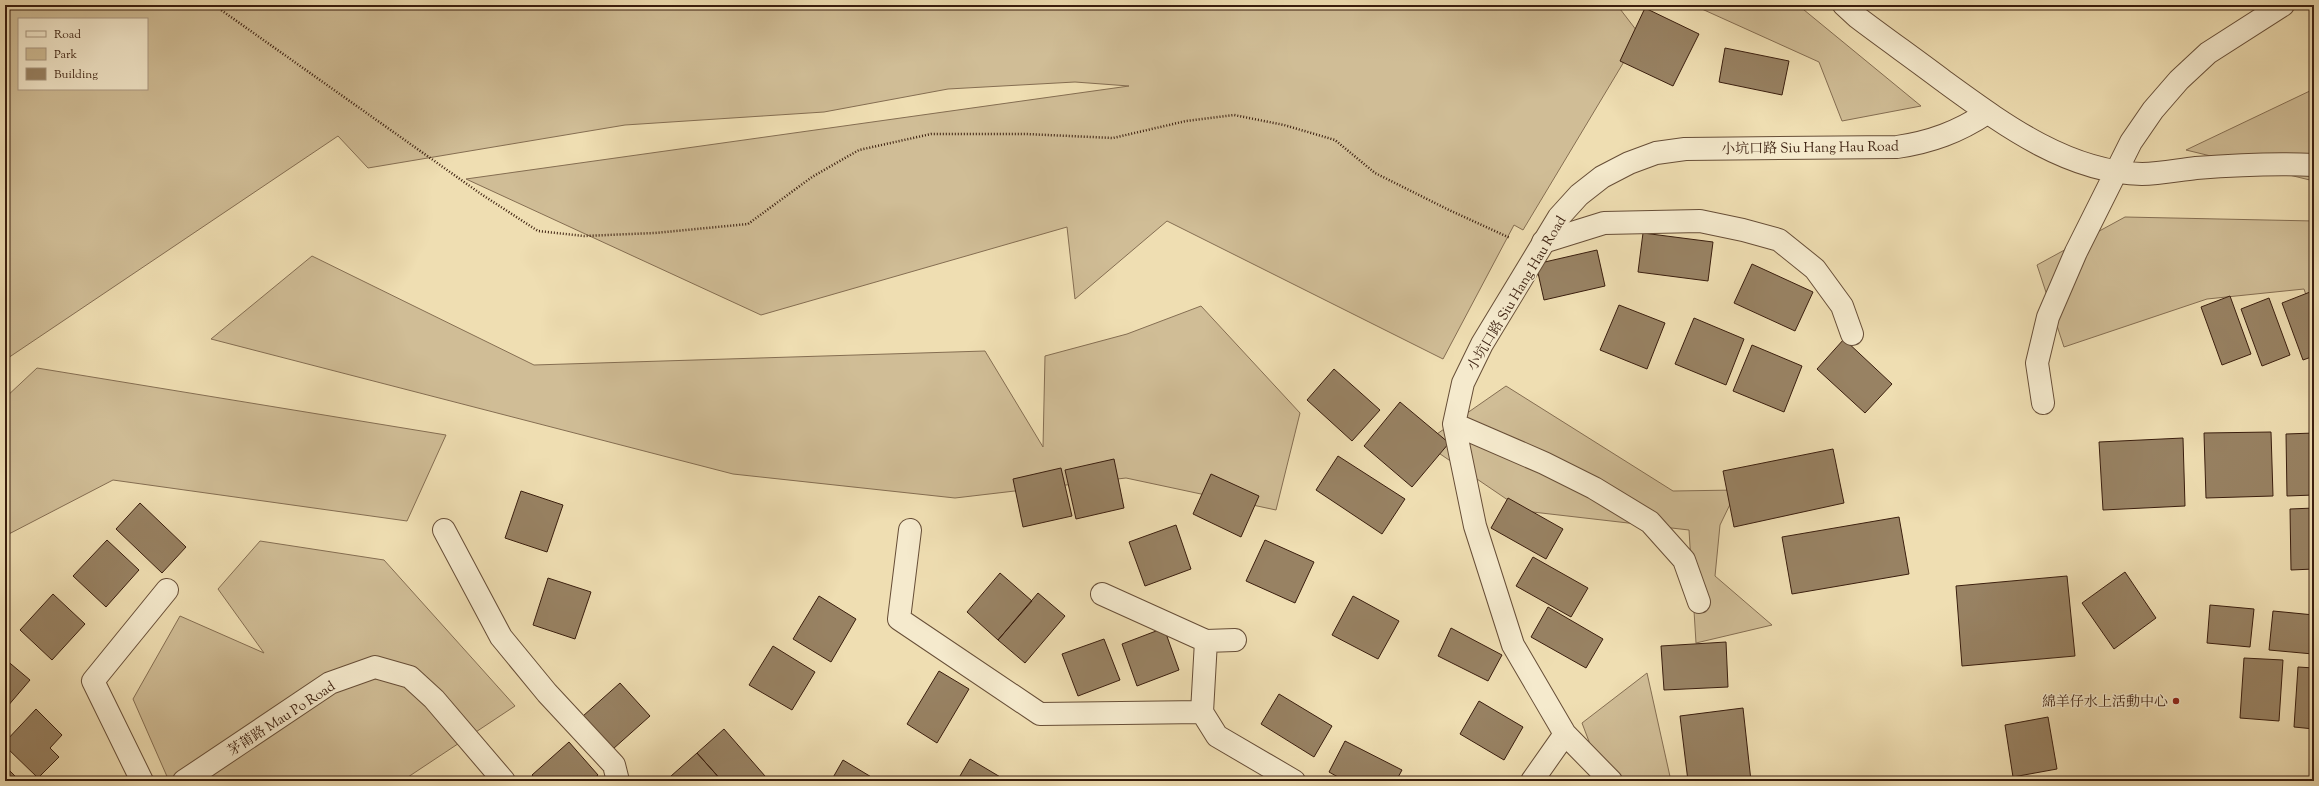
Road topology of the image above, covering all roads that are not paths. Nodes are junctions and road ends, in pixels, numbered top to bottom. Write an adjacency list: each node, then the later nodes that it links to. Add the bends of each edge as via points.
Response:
1 (1844, 5): 3 (street)
2 (2284, 5): 5 (street, via 2208,53 2179,80 2130,142)
3 (1987, 113): 5 (street, via 2062,156); 6 (street, 小坑口路 Siu Hang Hau Road, via 1948,135 1923,143 1897,147 1685,149 1656,153 1602,177 1579,195 1559,217)
4 (2314, 165): 5 (street, via 2203,168 2142,174)
5 (2116, 172): 8 (street, via 2076,252 2048,317 2037,363)
6 (1541, 246): 7 (street, via 1604,223 1700,221 1758,234 1779,240 1815,270 1842,306); 9 (street, 小坑口路 Siu Hang Hau Road, via 1482,344 1463,383)
7 (1852, 334)
8 (2043, 402)
9 (1454, 424): 14 (street, via 1544,463 1594,488 1650,522 1684,560); 18 (street, 小坑口路 Siu Hang Hau Road, via 1475,526 1513,645)
10 (444, 530): 22 (street, via 501,637 547,693 614,765)
11 (910, 530): 17 (street, via 899,619 1040,714)
12 (167, 590): 19 (street, via 93,681)
13 (1102, 594): 16 (street)
14 (1699, 602)
15 (1235, 640): 16 (street)
16 (1206, 641): 17 (street)
17 (1202, 712): 23 (street, via 1217,736)
18 (1565, 734): 24 (street); 25 (street, 小坑口路 Siu Hang Hau Road)
19 (142, 781)
20 (184, 781): 21 (street, 茅莆路 Mau Po Road, via 330,683 375,668 410,677 434,699)
21 (504, 781)
22 (618, 781)
23 (1294, 781)
24 (1532, 781)
25 (1611, 781)

